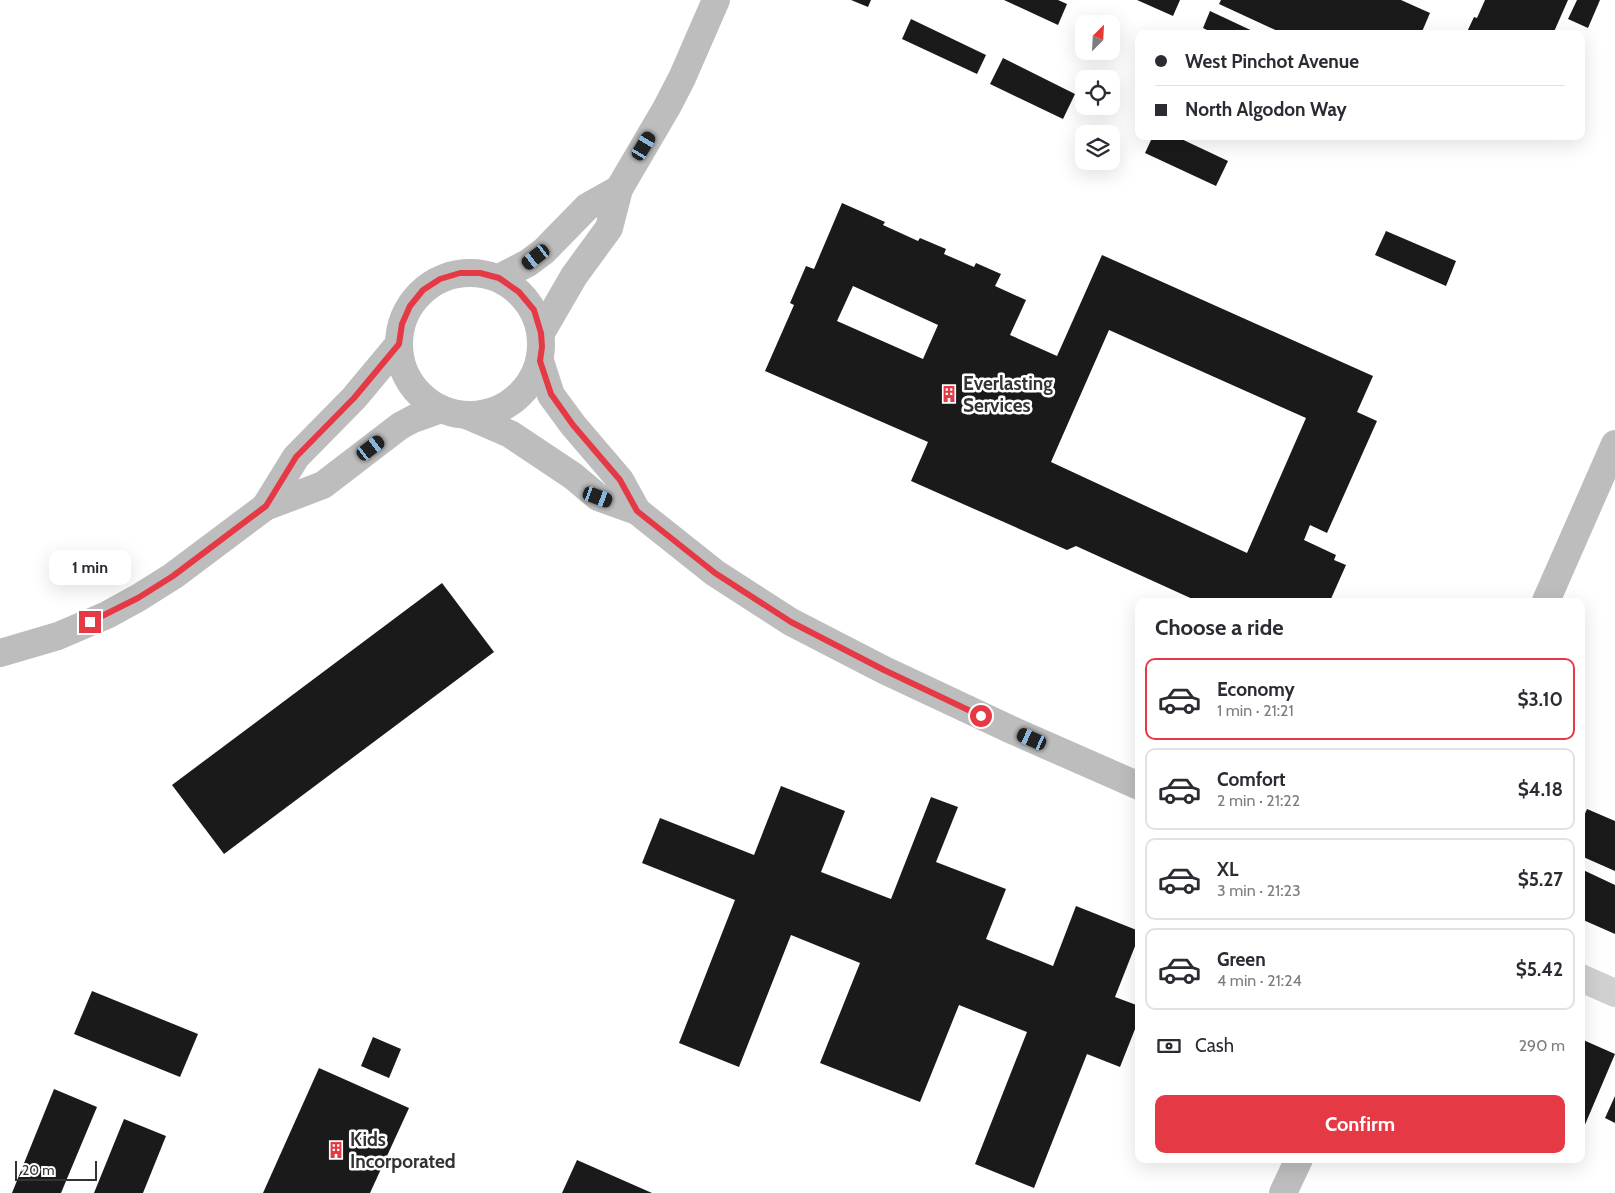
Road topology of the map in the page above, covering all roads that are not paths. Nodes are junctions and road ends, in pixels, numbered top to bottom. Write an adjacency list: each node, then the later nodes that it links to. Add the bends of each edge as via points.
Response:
1 (716, 0): 2 (street, via 668,107)
2 (618, 189): 3 (street, via 587,207 528,263); 4 (street, via 609,228 574,276)
3 (499, 278): 4 (street, via 519,292 534,310); 5 (street, via 480,273 460,273 440,279 423,290 410,306 402,324)
4 (541, 333): 6 (street)
5 (399, 344): 7 (street, via 402,364 411,383 424,398); 9 (street, via 354,398 296,457)
6 (540, 361): 7 (street, via 530,384 513,401 491,412); 10 (street, via 551,394 620,480)
7 (454, 412): 9 (street, via 400,426 323,485); 10 (street, via 510,434 573,476 598,497)
8 (1615, 444): 11 (street)
9 (266, 506): 12 (street, via 173,576 138,598 58,636)
10 (637, 511): 13 (street, via 715,573 791,622 884,670)
11 (1547, 598)
12 (0, 653)
13 (1135, 784)
14 (1585, 980): 15 (street)
15 (1615, 993)
16 (1296, 1163): 17 (street)
17 (1283, 1193)

